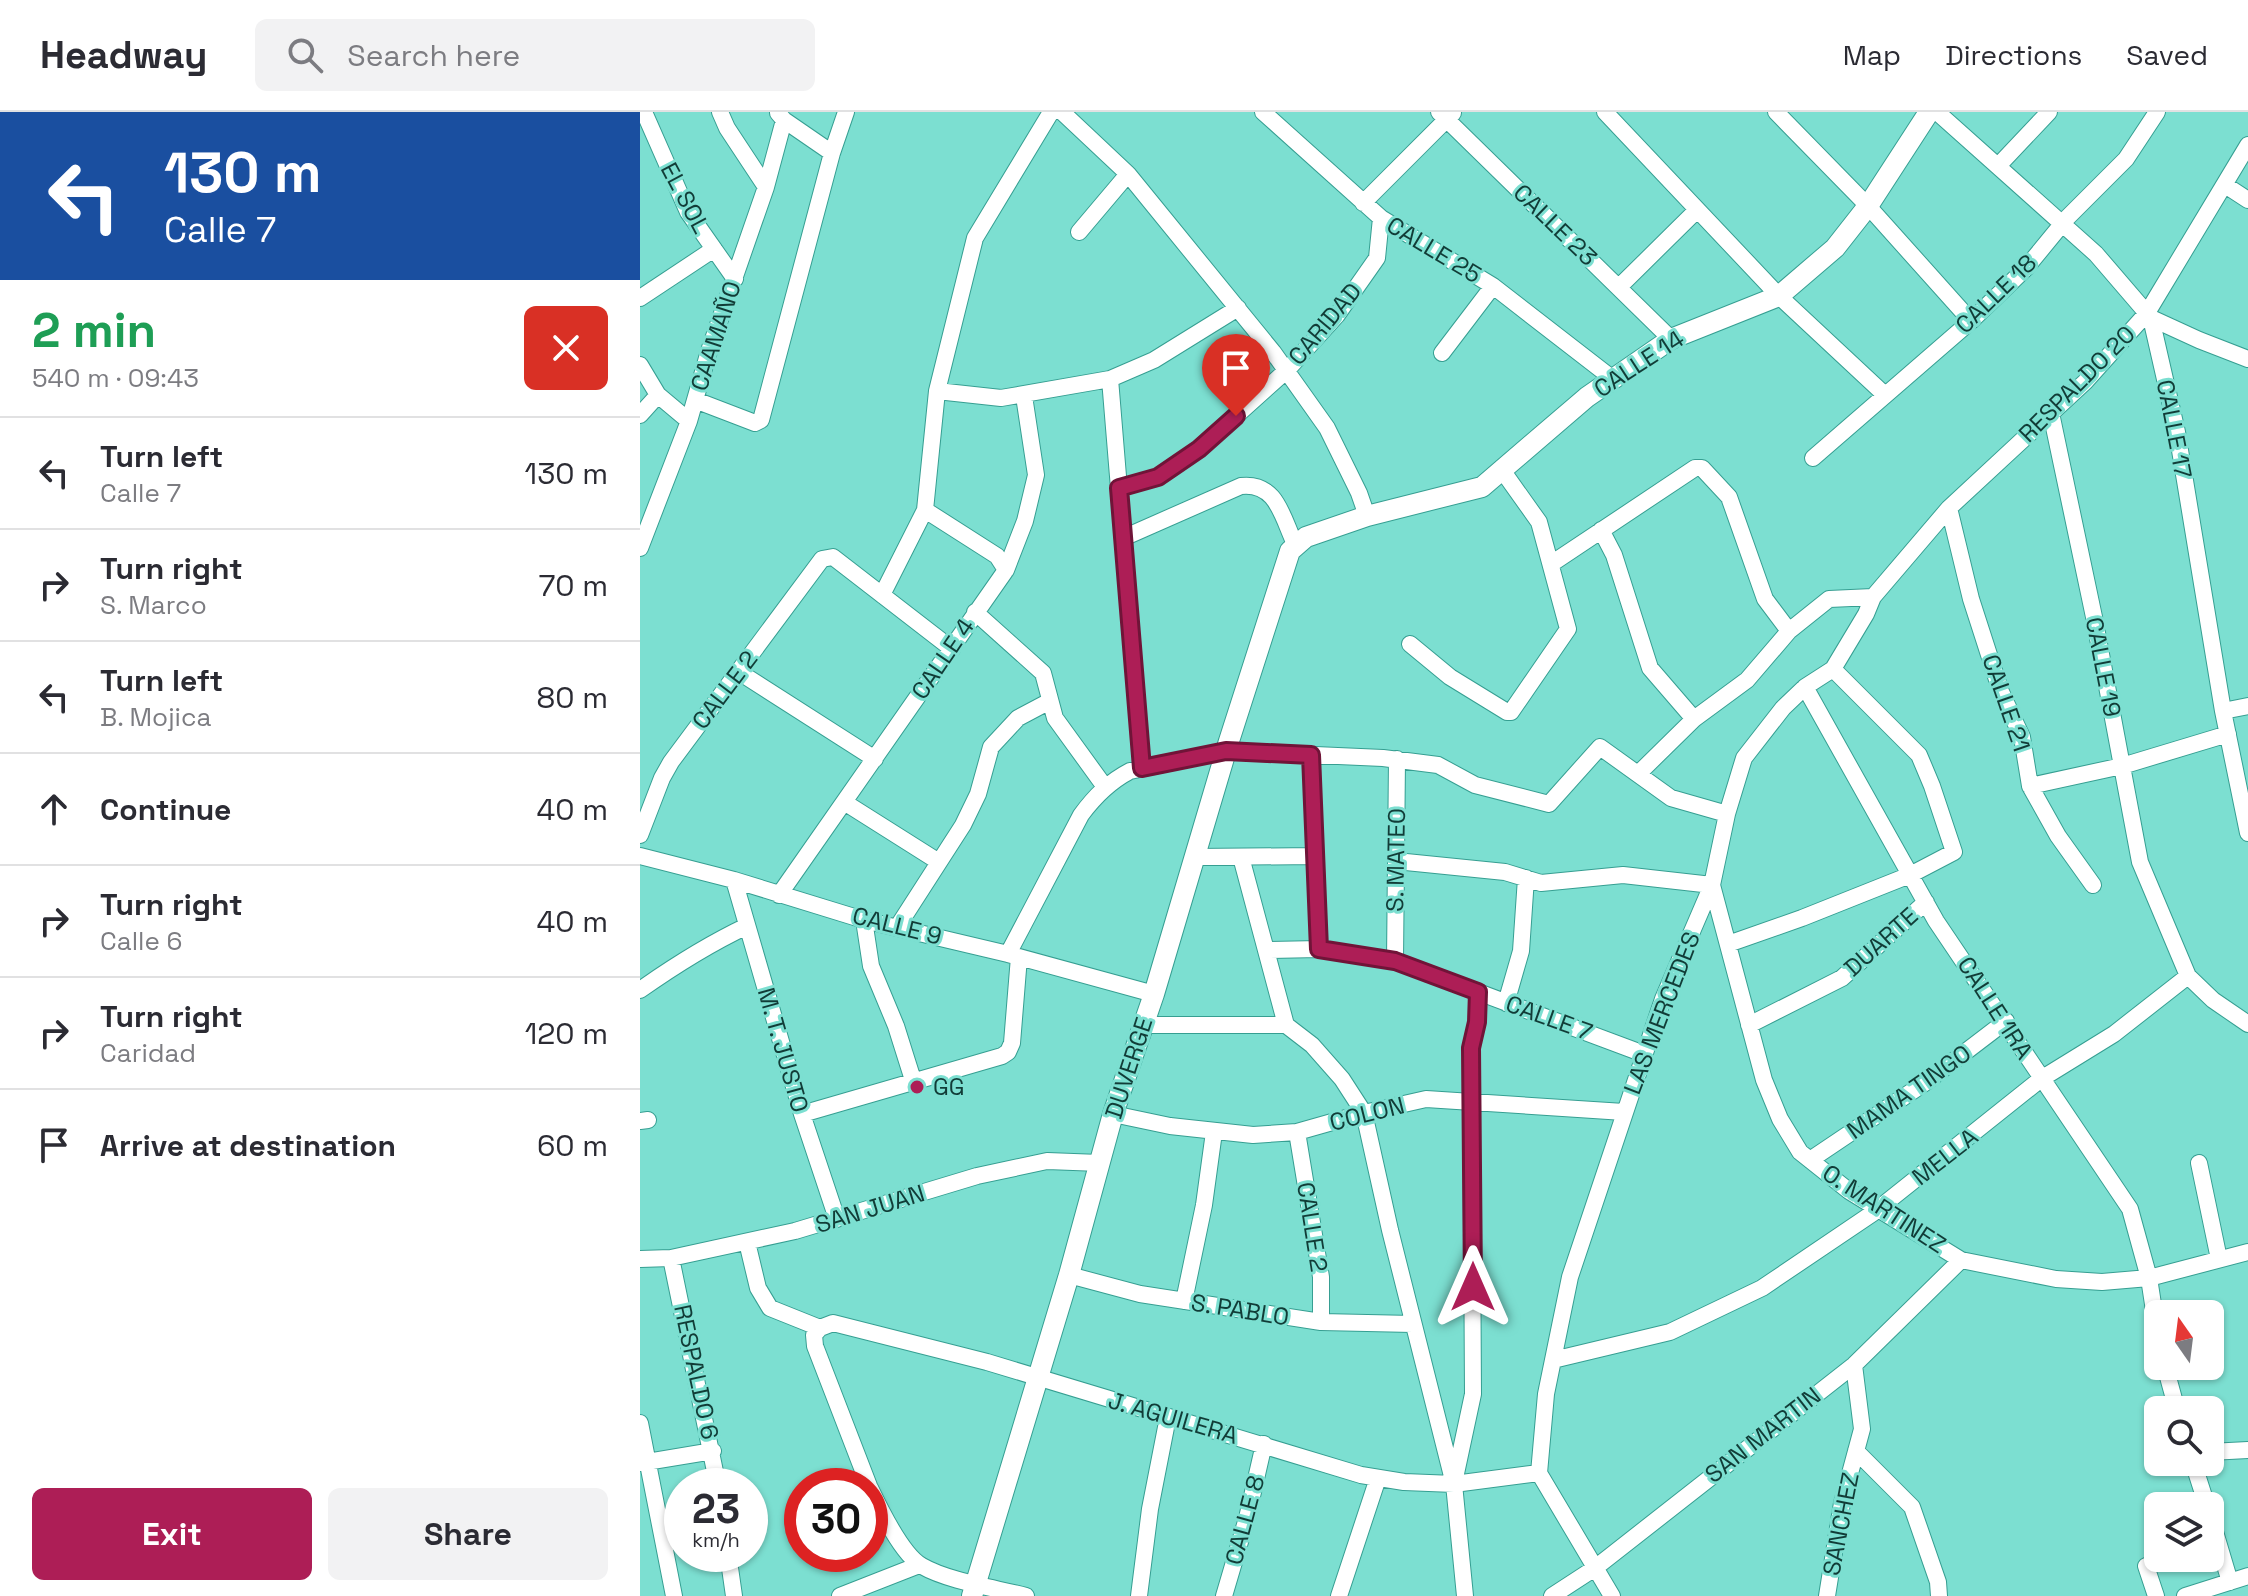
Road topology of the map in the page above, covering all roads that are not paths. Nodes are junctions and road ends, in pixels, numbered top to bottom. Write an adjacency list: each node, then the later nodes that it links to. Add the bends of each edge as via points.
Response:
1 (644, 112): 28 (street, EL SOL, via 683,201)
2 (720, 112): 20 (street)
3 (846, 112): 16 (street)
4 (1051, 112): 44 (street, via 975,238)
5 (1062, 112): 18 (street)
6 (1263, 112): 22 (street, CALLE 25)
7 (1605, 112): 24 (street)
8 (1776, 112): 23 (street)
9 (1929, 112): 23 (street, CALLE 14)
10 (1937, 112): 17 (street, CALLE 17)
11 (2049, 112): 17 (street)
12 (2157, 112): 26 (street, CALLE 18, via 2126,159)
13 (1447, 114): 22 (street); 31 (street, CALLE 23)
14 (781, 116): 16 (street, CAAMAÑO); 20 (street, CAAMAÑO)
15 (2248, 145): 19 (street, RESPALDO 20)
16 (832, 153): 48 (street, via 761,420 755,423)
17 (1998, 166): 26 (street, CALLE 17)
18 (1128, 174): 27 (street); 34 (street)
19 (2225, 185): 21 (street); 35 (street, RESPALDO 20)
20 (766, 187): 29 (street, CAAMAÑO)
21 (2248, 200)
22 (1363, 203): 25 (street, CALLE 25)
23 (1868, 206): 32 (street, CALLE 14, via 1835,248); 36 (street)
24 (1697, 210): 31 (street); 32 (street)
25 (1381, 218): 30 (street, CALLE 25); 41 (street, CARIDAD, via 1377,258 1337,315)
26 (2063, 225): 35 (street, CALLE 17); 36 (street, CALLE 18)
27 (1079, 232)
28 (714, 249): 29 (street, EL SOL); 33 (street)
29 (735, 279): 48 (street, CAAMAÑO)
30 (1493, 286): 38 (street); 43 (street, CALLE 25)
31 (1619, 287): 37 (street, CALLE 23)
32 (1779, 296): 37 (street, CALLE 14); 45 (street)
33 (640, 298)
34 (1238, 308): 41 (street); 42 (street, via 1154,360)
35 (2149, 315): 39 (street); 49 (street, RESPALDO 20); 75 (street, CALLE 17, via 2177,432)
36 (1971, 321): 45 (street, CALLE 18)
37 (1671, 339): 43 (street, CALLE 14)
38 (1442, 353)
39 (2248, 359)
40 (640, 365): 46 (street)
41 (1287, 370): 54 (street, CARIDAD, via 1199,449 1158,477); 57 (street, via 1327,428)
42 (1110, 379): 47 (street); 54 (street)
43 (1613, 379): 53 (street, CALLE 14)
44 (937, 391): 47 (street); 56 (street)
45 (1884, 394): 52 (street, CALLE 18)
46 (658, 395): 50 (street); 51 (street)
47 (1024, 396): 63 (street, CALLE 4, via 1036,475)
48 (695, 400): 51 (street, CAAMAÑO)
49 (2051, 413): 55 (street, RESPALDO 20); 82 (street, CALLE 19)
50 (640, 415)
51 (689, 421): 61 (street, CAAMAÑO)
52 (1813, 458)
53 (1502, 470): 57 (street, CALLE 14, via 1482,487); 62 (street, via 1539,522)
54 (1119, 488): 59 (street)
55 (1949, 508): 65 (street, RESPALDO 20); 85 (street, CALLE 21, via 1975,612 2022,737)
56 (925, 510): 63 (street, via 997,556); 64 (street)
57 (1367, 516): 60 (street, CALLE 14)
58 (1601, 530): 62 (street); 67 (street, via 1702,468 1729,497 1765,599); 76 (street, via 1650,668)
59 (1123, 538): 60 (street, via 1252,485 1273,497); 83 (street)
60 (1295, 544): 78 (street, DUVERGE, via 1285,560)
61 (640, 548)
62 (1551, 564): 68 (street, via 1568,629 1511,712 1450,677)
63 (1006, 570): 66 (street, CALLE 4)
64 (882, 595): 69 (street); 71 (street, CALLE 2, via 833,557 822,559)
65 (1873, 597): 67 (street, via 1829,599); 70 (street, LAS MERCEDES)
66 (975, 612): 69 (street, CALLE 4); 73 (street, via 1043,673)
67 (1789, 631): 76 (street, via 1747,680)
68 (1410, 644)
69 (952, 649): 80 (street, CALLE 4)
70 (1833, 669): 72 (street, LAS MERCEDES); 97 (street, via 1919,755 1932,786 1954,852)
71 (739, 672): 80 (street); 90 (street, CALLE 2, via 671,762)
72 (1805, 687): 88 (street, LAS MERCEDES, via 1744,758); 97 (street, CALLE 1RA)
73 (1050, 701): 86 (street, via 1055,718); 96 (street, via 1018,718 991,747 978,794)
74 (2248, 706): 75 (street)
75 (2223, 711): 77 (street, CALLE 17)
76 (1694, 719): 84 (street)
77 (2228, 734): 82 (street); 89 (street, CALLE 17)
78 (1226, 751): 79 (street); 83 (street); 93 (street, DUVERGE)
79 (1311, 755): 81 (street); 92 (street)
80 (875, 759): 87 (street, CALLE 4)
81 (1397, 759): 84 (street, via 1438,765 1475,785 1549,804 1600,747); 95 (street, S. MATEO)
82 (2122, 766): 85 (street); 112 (street, CALLE 19, via 2140,862)
83 (1136, 770): 86 (street)
84 (1638, 774): 88 (street, via 1671,798)
85 (2030, 786): 101 (street, CALLE 21)
86 (1105, 787): 110 (street, via 1081,815)
87 (844, 802): 96 (street); 102 (street, CALLE 4)
88 (1727, 814): 100 (street, LAS MERCEDES)
89 (2248, 833)
90 (640, 835)
91 (640, 856): 99 (street, CALLE 9)
92 (1316, 856): 94 (street); 108 (street)
93 (1195, 857): 94 (street); 115 (street, DUVERGE)
94 (1241, 857): 109 (street)
95 (1396, 861): 98 (street); 111 (street, S. MATEO)
96 (939, 862): 106 (street)
97 (1910, 875): 103 (street, CALLE 1RA); 107 (street)
98 (1526, 878): 100 (street, via 1541,883 1623,875); 116 (street, via 1521,951)
99 (734, 880): 102 (street, CALLE 9); 105 (street, M. T. JUSTO)
100 (1712, 885): 107 (street, O. MARTINEZ); 122 (street, LAS MERCEDES)
101 (2093, 885)
102 (779, 895): 104 (street, CALLE 9)
103 (1926, 902): 117 (street, CALLE 1RA); 121 (street, DUARTE, via 1842,978)
104 (864, 920): 106 (street, CALLE 9); 124 (street, via 871,966)
105 (747, 926): 113 (street); 128 (street, M. T. JUSTO)
106 (898, 926): 110 (street, CALLE 9)
107 (1728, 944): 121 (street, O. MARTINEZ)
108 (1319, 949): 109 (street, CALLE 7); 111 (street, CALLE 7)
109 (1266, 950): 120 (street)
110 (1014, 956): 115 (street, CALLE 9); 124 (street, via 1008,1052)
111 (1395, 961): 114 (street, CALLE 7)
112 (2188, 976): 118 (street); 123 (street, MELLA, via 2114,1034)
113 (640, 990)
114 (1478, 992): 116 (street, CALLE 7); 125 (street, via 1471,1048)
115 (1154, 994): 119 (street, DUVERGE)
116 (1506, 1003): 122 (street, CALLE 7)
117 (2006, 1021): 123 (street, CALLE 1RA); 132 (street, MAMA TINGO)
118 (2248, 1024)
119 (1144, 1025): 120 (street); 129 (street, DUVERGE)
120 (1286, 1025): 127 (street, via 1312,1045)
121 (1749, 1025): 132 (street, O. MARTINEZ, via 1780,1119)
122 (1644, 1054): 126 (street, LAS MERCEDES)
123 (2041, 1079): 135 (street, MELLA); 144 (street, CALLE 1RA, via 2130,1209)
124 (913, 1080): 128 (street)
125 (1473, 1103): 126 (street, COLON); 127 (street, COLON, via 1426,1099); 165 (street, via 1473,1394)
126 (1624, 1112): 150 (street, LAS MERCEDES, via 1570,1277)
127 (1364, 1113): 131 (street, COLON); 148 (street)
128 (802, 1114): 136 (street, M. T. JUSTO)
129 (1113, 1114): 130 (street, COLON); 133 (street, DUVERGE)
130 (1214, 1132): 131 (street, COLON); 146 (street)
131 (1297, 1132): 147 (street, CALLE 2, via 1321,1277)
132 (1810, 1160): 135 (street, O. MARTINEZ)
133 (1100, 1163): 136 (street, SAN JUAN, via 1047,1161 977,1176); 143 (street, DUVERGE)
134 (2199, 1163): 141 (street)
135 (1879, 1208): 142 (street, O. MARTINEZ); 150 (street, MELLA, via 1762,1288 1670,1332)
136 (837, 1219): 137 (street, SAN JUAN)
137 (747, 1242): 139 (street, SAN JUAN); 149 (street, J. AGUILERA, via 758,1288 770,1308)
138 (2248, 1252): 141 (street, O. MARTINEZ)
139 (671, 1258): 140 (street, SAN JUAN); 157 (street, RESPALDO 6)
140 (640, 1259)
141 (2219, 1259): 144 (street, O. MARTINEZ)
142 (1961, 1260): 144 (street, O. MARTINEZ, via 2056,1279); 151 (street, SAN MARTIN)
143 (1069, 1275): 146 (street, S. PABLO); 152 (street, DUVERGE)
144 (2149, 1278): 145 (street, CALLE 1RA)
145 (2152, 1300)
146 (1184, 1301): 147 (street, S. PABLO)
147 (1321, 1322): 148 (street, S. PABLO)
148 (1413, 1324): 165 (street)
149 (817, 1331): 152 (street, J. AGUILERA, via 833,1323); 162 (street, via 815,1346)
150 (1553, 1360): 163 (street, LAS MERCEDES)
151 (1854, 1365): 158 (street, SANCHEZ, via 1862,1429); 169 (street, SAN MARTIN)
152 (1038, 1378): 153 (street, J. AGUILERA); 174 (street, DUVERGE)
153 (1168, 1417): 155 (street, J. AGUILERA); 179 (street)
154 (640, 1423): 160 (street)
155 (1264, 1444): 164 (street, J. AGUILERA); 180 (street, CALLE 8)
156 (2248, 1450): 159 (street)
157 (713, 1451): 160 (street); 161 (street, RESPALDO 6)
158 (1856, 1451): 185 (street, SANCHEZ); 186 (street, via 1912,1507)
159 (2224, 1451)
160 (644, 1462): 175 (street)
161 (715, 1468)
162 (863, 1468)
163 (1539, 1473): 165 (street, J. AGUILERA); 169 (street)
164 (1378, 1478): 165 (street, J. AGUILERA); 181 (street)
165 (1454, 1484): 182 (street)
166 (888, 1525): 168 (street)
167 (2224, 1562): 173 (street)
168 (919, 1565): 174 (street); 177 (street)
169 (1595, 1568): 183 (street, SAN MARTIN); 184 (street)
170 (731, 1572): 176 (street)
171 (2148, 1572): 187 (street)
172 (2248, 1576): 173 (street)
173 (2230, 1582): 188 (street)
174 (973, 1589): 178 (street)
175 (674, 1596)
176 (734, 1596)
177 (840, 1596)
178 (1026, 1596)
179 (1139, 1596)
180 (1224, 1596)
181 (1339, 1596)
182 (1465, 1596)
183 (1552, 1596)
184 (1612, 1596)
185 (1827, 1596)
186 (1939, 1596)
187 (2156, 1596)
188 (2185, 1596)

